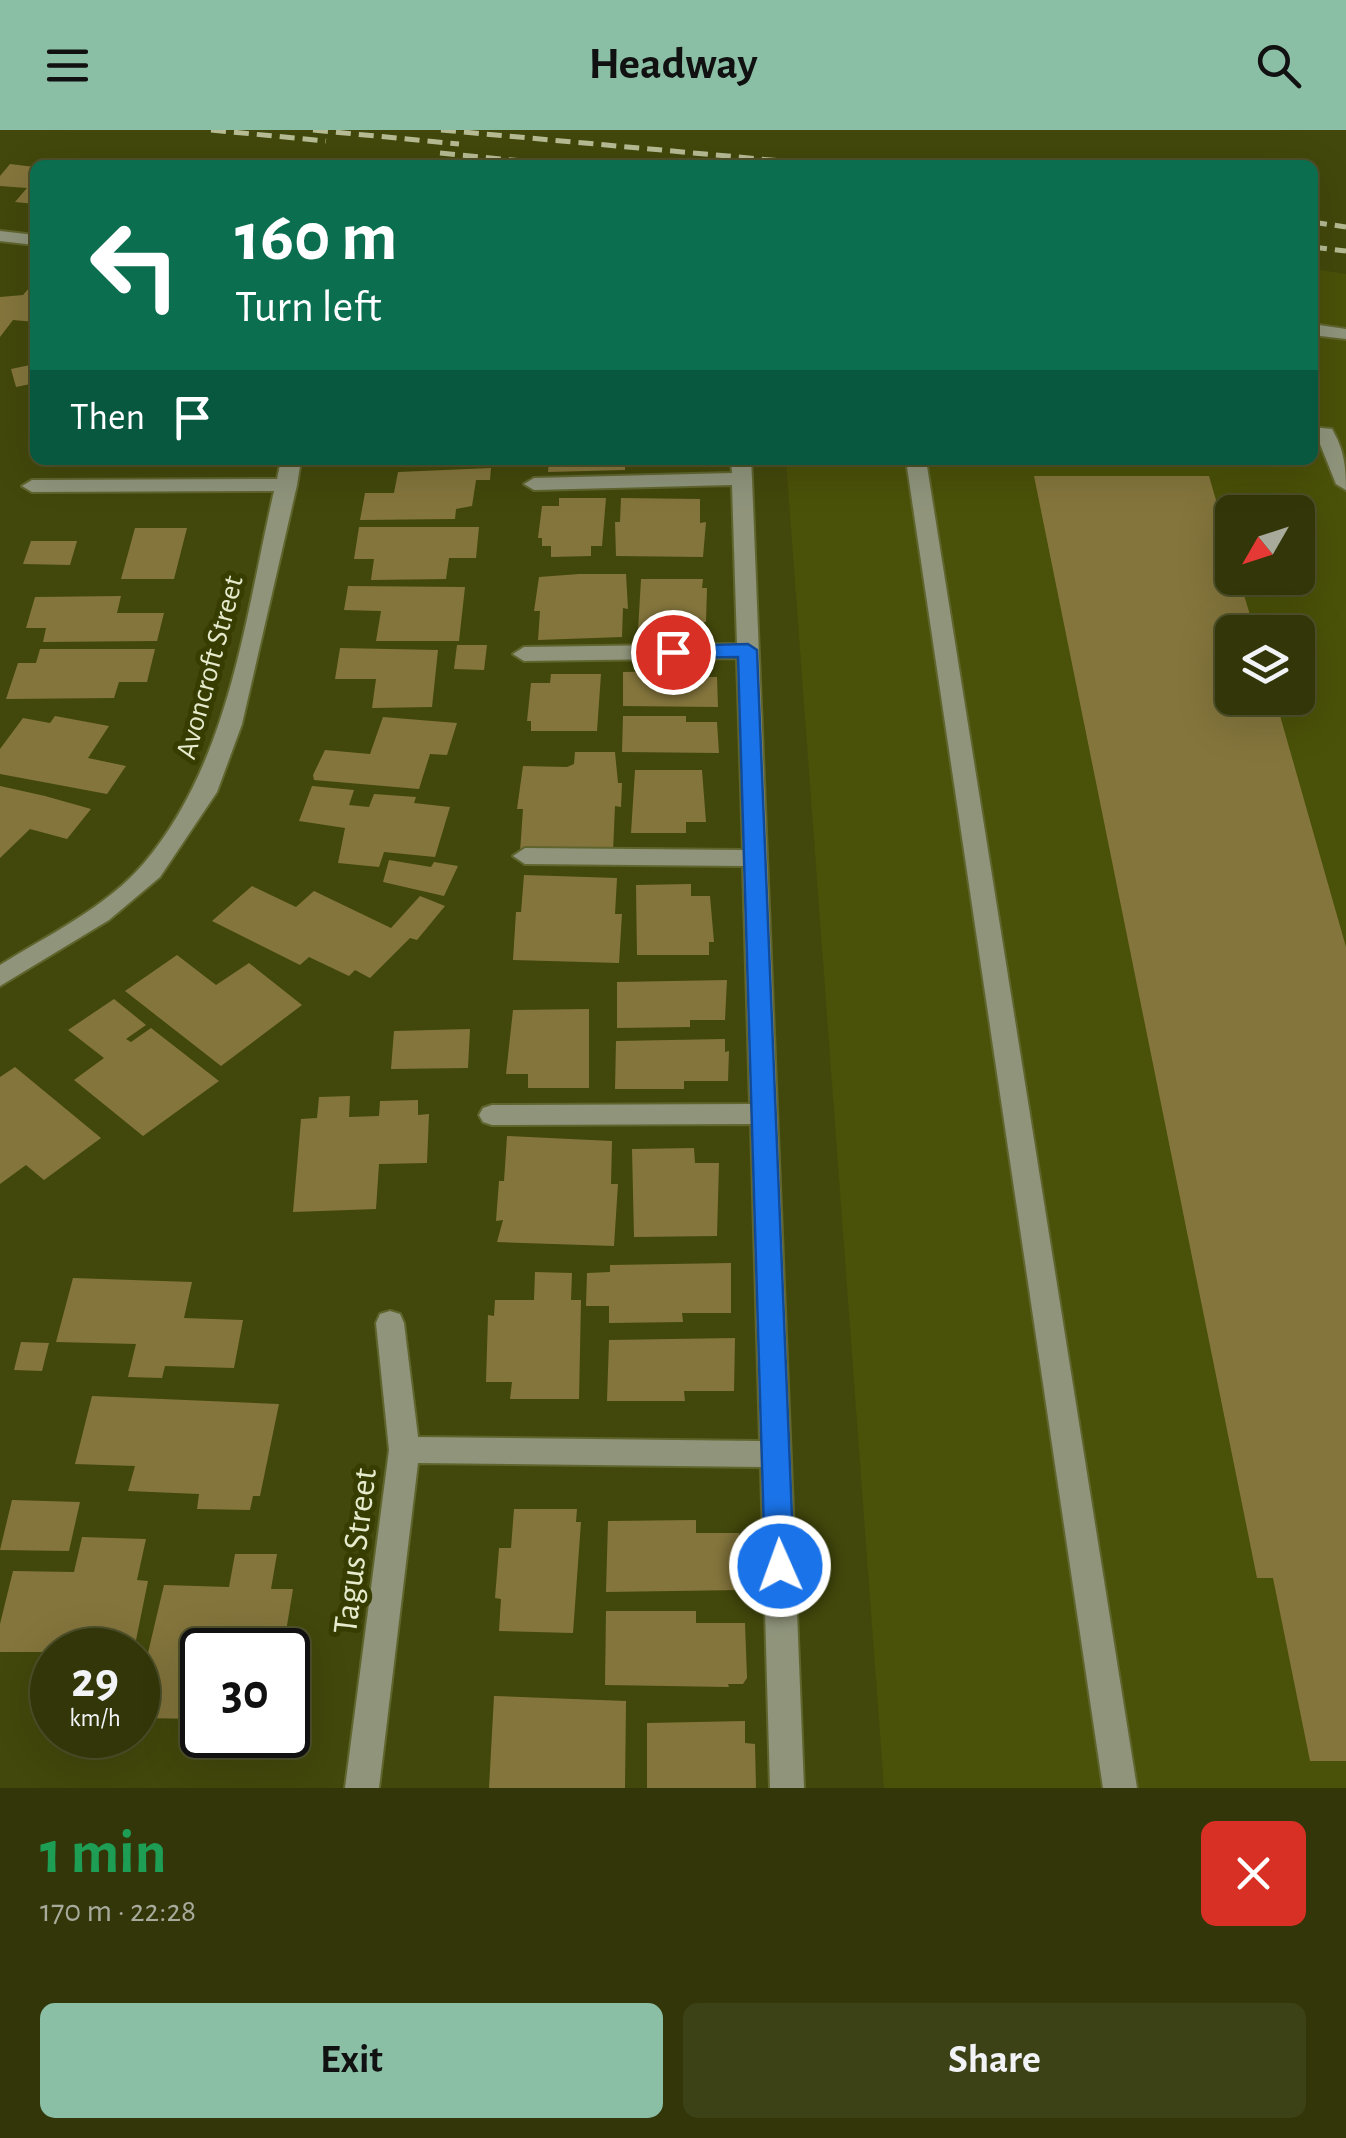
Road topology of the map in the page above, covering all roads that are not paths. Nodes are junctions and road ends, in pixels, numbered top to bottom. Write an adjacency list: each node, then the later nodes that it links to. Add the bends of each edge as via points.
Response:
1 (0, 236): 2 (street)
2 (30, 239)
3 (1318, 330): 4 (street)
4 (1346, 334)
5 (1318, 433): 10 (street, via 1326,433)
6 (290, 465): 11 (street, Avoncroft Street)
7 (917, 465): 25 (street)
8 (741, 470): 9 (street); 13 (street)
9 (534, 484)
10 (1346, 484)
11 (287, 485): 12 (street); 17 (street, Avoncroft Street, via 232,724 205,792 151,871 100,914)
12 (32, 486)
13 (748, 650): 14 (street); 16 (street)
14 (524, 654)
15 (525, 856): 16 (street)
16 (754, 858): 18 (street)
17 (0, 977)
18 (764, 1114): 19 (street); 22 (street)
19 (492, 1115)
20 (390, 1323): 21 (street, Tagus Street)
21 (404, 1450): 22 (street); 23 (street, Tagus Street)
22 (776, 1454): 24 (street)
23 (362, 1788)
24 (787, 1788)
25 (1120, 1788)

